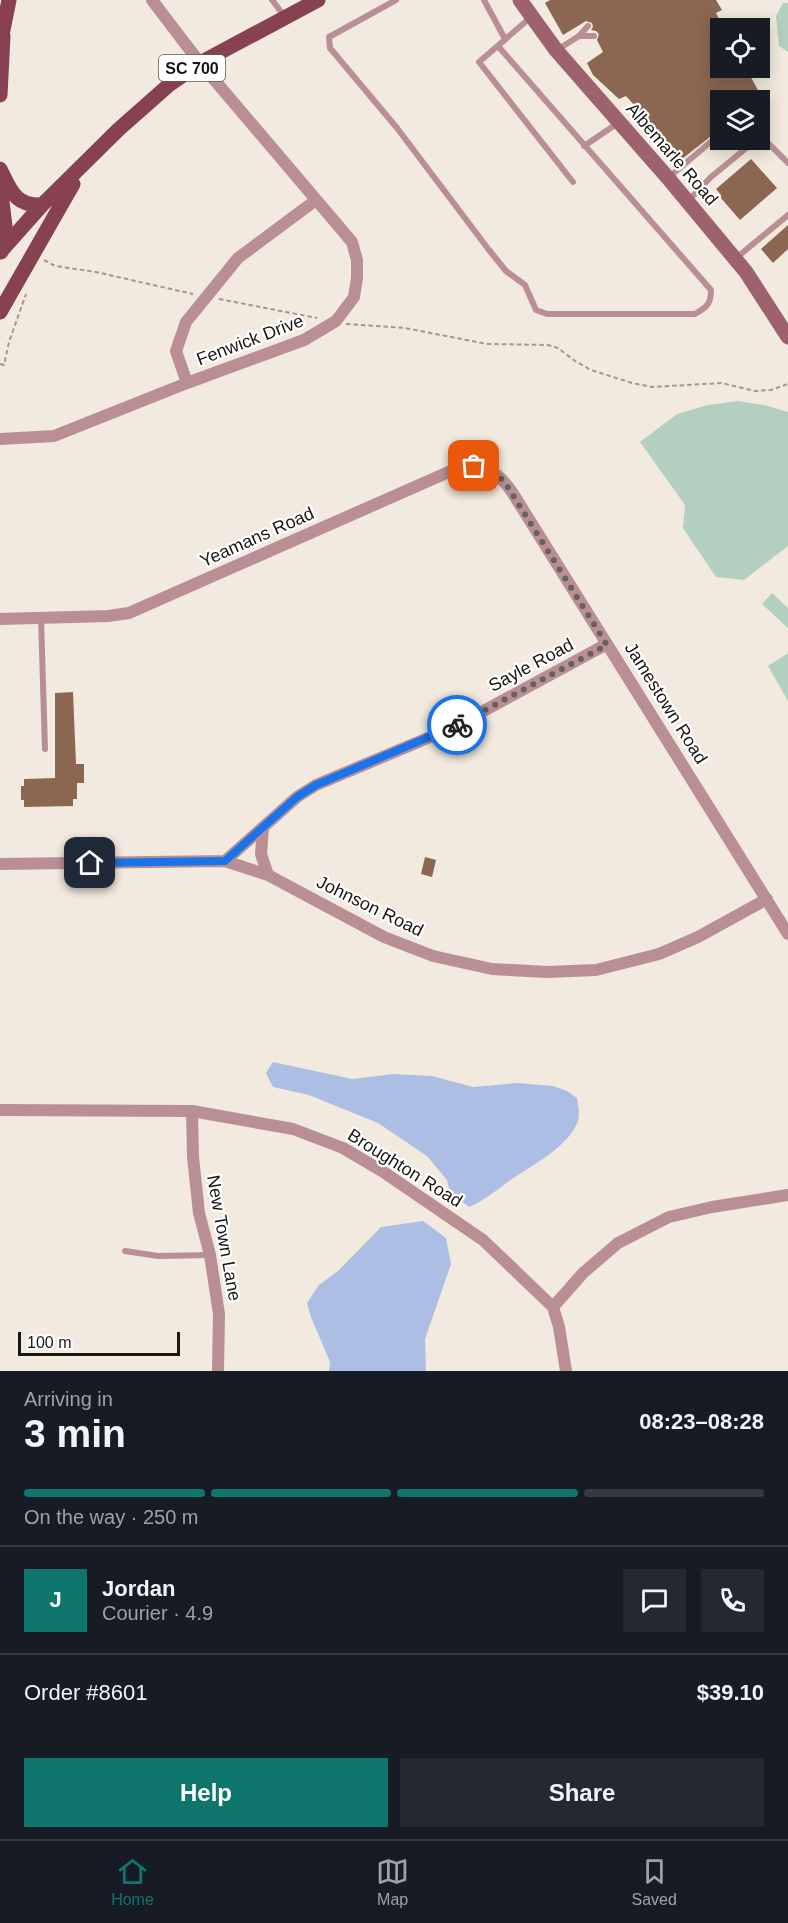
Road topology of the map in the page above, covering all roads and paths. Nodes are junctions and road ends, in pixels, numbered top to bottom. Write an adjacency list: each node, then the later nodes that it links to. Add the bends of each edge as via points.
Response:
1 (9, 0): 14 (main road)
2 (152, 0): 17 (street, Fenwick Drive)
3 (272, 0): 9 (lane)
4 (318, 0): 9 (main road, SC 700)
5 (396, 0): 21 (lane, via 329,37 330,48 397,128 506,271 525,285 536,310 547,314 695,314 706,308 711,290)
6 (484, 0): 13 (lane)
7 (520, 0): 8 (street, Albemarle Road)
8 (531, 16): 13 (lane); 16 (street, Albemarle Road)
9 (286, 17): 17 (main road, SC 700)
10 (588, 26): 11 (lane)
11 (579, 36): 12 (lane); 16 (lane)
12 (594, 36)
13 (505, 39): 15 (lane)
14 (1, 41): 18 (main road)
15 (498, 46): 21 (lane); 26 (lane, via 479,62)
16 (556, 50): 19 (street, Albemarle Road)
17 (200, 63): 22 (main road, SC 700, via 120,129); 28 (street, Fenwick Drive)
18 (0, 95)
19 (619, 122): 21 (lane); 25 (street, Albemarle Road)
20 (710, 142): 25 (lane)
21 (584, 146)
22 (86, 164): 30 (main road, SC 700); 37 (main road, SC 700)
23 (788, 164): 29 (lane, via 765,140 756,140)
24 (0, 169): 30 (main road, via 22,203)
25 (668, 178): 29 (street, Albemarle Road)
26 (573, 182)
27 (0, 186): 32 (main road, via 5,226)
28 (316, 200): 36 (street, via 238,258); 38 (street, Fenwick Drive, via 352,242 357,260 354,297)
29 (688, 202): 34 (street, Albemarle Road)
30 (42, 205): 32 (main road, SC 700)
31 (788, 215): 34 (lane)
32 (0, 254)
33 (42, 259): 36 (path, via 55,266)
34 (735, 259): 39 (street, Albemarle Road)
35 (26, 293): 40 (path, via 4,365)
36 (206, 297): 38 (path); 41 (street, via 186,322 176,351)
37 (0, 312)
38 (336, 321): 41 (street, Fenwick Drive, via 304,340); 42 (path, via 405,328 487,344 548,345 591,370 652,387 721,383 755,391)
39 (788, 336)
40 (0, 364)
41 (188, 383): 43 (street, Fenwick Drive, via 54,436)
42 (788, 384)
43 (0, 439)
44 (512, 492): 45 (street, Yeamans Road, via 493,472 474,466 460,467 129,613); 47 (street, Jamestown Road)
45 (41, 618): 46 (street, Yeamans Road); 48 (lane)
46 (0, 619)
47 (607, 645): 49 (street, Sayle Road, via 454,727 316,785); 53 (street, Jamestown Road)
48 (45, 749)
49 (262, 828): 50 (street, Sayle Road); 52 (street, via 261,854)
50 (225, 861): 51 (street, Johnson Road); 52 (street, Johnson Road)
51 (0, 864)
52 (268, 875): 53 (street, Johnson Road, via 384,937 433,956 492,969 547,972 596,970 659,954 698,938)
53 (767, 899): 54 (street, Jamestown Road)
54 (788, 934)
55 (0, 1110): 56 (street, Broughton Road)
56 (192, 1111): 59 (street, New Town Lane, via 199,1213); 60 (street, Broughton Road, via 293,1129 343,1148 483,1240)
57 (788, 1195): 60 (street, via 669,1217 618,1244 583,1273)
58 (125, 1251): 59 (lane, via 158,1256)
59 (210, 1256): 61 (street, New Town Lane, via 219,1314)
60 (553, 1307): 62 (street)
61 (218, 1371)
62 (566, 1371)

